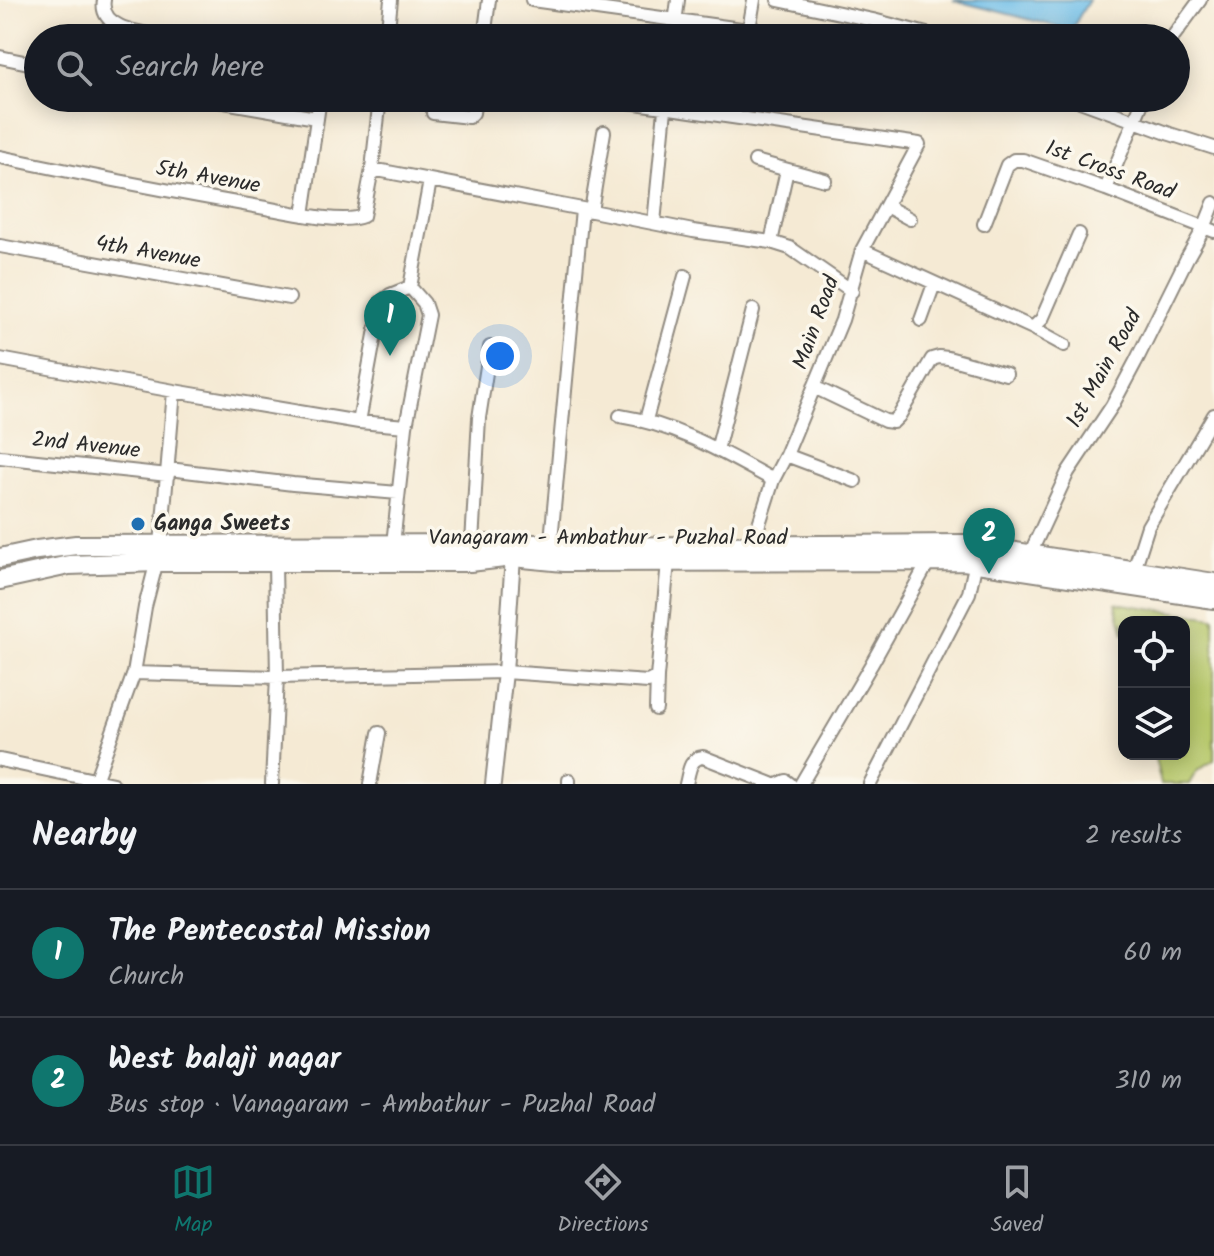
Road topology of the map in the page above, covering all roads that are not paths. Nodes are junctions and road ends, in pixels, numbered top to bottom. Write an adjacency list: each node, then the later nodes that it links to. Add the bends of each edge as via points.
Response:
1 (104, 0): 10 (street, via 106,17)
2 (391, 0): 11 (street)
3 (489, 0): 12 (street)
4 (532, 0): 9 (street)
5 (678, 0): 9 (street)
6 (754, 0): 15 (street)
7 (778, 0): 16 (street)
8 (1200, 0): 17 (street)
9 (675, 21): 13 (street); 14 (street)
10 (113, 24)
11 (388, 24)
12 (486, 24)
13 (675, 24)
14 (692, 24)
15 (750, 24)
16 (888, 24)
17 (1182, 24)
18 (0, 57): 19 (street)
19 (24, 62)
20 (282, 112): 31 (street)
21 (317, 112): 31 (street)
22 (378, 112): 37 (street)
23 (473, 112): 29 (street, via 469,117)
24 (664, 112): 47 (street)
25 (714, 112): 30 (street)
26 (735, 112): 30 (street)
27 (1110, 112): 32 (street)
28 (1138, 112): 32 (street)
29 (433, 113)
30 (734, 116): 43 (street, Main Road, via 919,144)
31 (316, 118): 45 (street)
32 (1134, 121): 34 (street); 41 (street)
33 (604, 132): 44 (street)
34 (1214, 148)
35 (0, 157): 45 (street, 5th Avenue)
36 (755, 161): 38 (street)
37 (372, 169): 40 (street); 45 (street, 5th Avenue, via 363,216 354,220)
38 (787, 170): 39 (street); 51 (street)
39 (825, 180)
40 (430, 181): 44 (street); 56 (street)
41 (1106, 189): 48 (street, 1st Cross Road, via 1014,160 1007,165); 49 (street, 1st Cross Road)
42 (1214, 203): 49 (street, 1st Main Road)
43 (886, 206): 46 (street); 53 (street, Main Road)
44 (587, 210): 47 (street); 82 (street)
45 (303, 215)
46 (910, 219)
47 (654, 223): 51 (street)
48 (984, 224)
49 (1209, 230): 86 (street, 1st Main Road, via 1187,258 1118,395 1068,472)
50 (1079, 234): 61 (street, via 1042,319)
51 (771, 242): 57 (street, via 790,248)
52 (0, 246): 58 (street, 4th Avenue)
53 (862, 250): 55 (street); 57 (street, Main Road)
54 (685, 276): 70 (street)
55 (934, 284): 60 (street); 61 (street)
56 (410, 287): 71 (street, via 381,302); 72 (street, via 428,315)
57 (852, 291): 66 (street, Main Road)
58 (289, 298)
59 (753, 310): 73 (street)
60 (921, 320)
61 (1033, 328): 62 (street)
62 (1064, 345)
63 (490, 347): 81 (street, via 479,418)
64 (0, 359): 67 (street)
65 (1006, 374): 66 (street, via 932,359 893,422)
66 (814, 387): 74 (street, Main Road)
67 (174, 391): 71 (street); 76 (street)
68 (1214, 415): 92 (street, via 1148,526)
69 (620, 416): 70 (street)
70 (646, 420): 73 (street)
71 (359, 422): 72 (street)
72 (406, 426): 79 (street)
73 (717, 450): 77 (street)
74 (786, 455): 77 (street, Main Road); 78 (street)
75 (0, 457): 76 (street, 2nd Avenue)
76 (169, 472): 79 (street, 2nd Avenue); 84 (street)
77 (773, 480): 83 (street, Main Road)
78 (855, 481)
79 (398, 493): 80 (street)
80 (393, 544): 81 (main road); 84 (main road)
81 (472, 544): 82 (main road)
82 (545, 550): 83 (main road, Vanagaram - Ambathur - Puzhal Road); 87 (main road, Vanagaram - Ambathur - Puzhal Road); 90 (main road, Vanagaram - Ambathur - Puzhal Road)
83 (750, 553): 85 (main road, Vanagaram - Ambathur - Puzhal Road, via 965,544); 89 (main road, Vanagaram - Ambathur - Puzhal Road); 90 (main road, Vanagaram - Ambathur - Puzhal Road)
84 (159, 554): 88 (main road, via 76,545); 91 (main road, Vanagaram - Ambathur - Puzhal Road); 93 (main road, Vanagaram - Ambathur - Puzhal Road); 97 (street)
85 (977, 554): 86 (main road, Vanagaram - Ambathur - Puzhal Road); 89 (main road, Vanagaram - Ambathur - Puzhal Road); 95 (main road, Vanagaram - Ambathur - Puzhal Road); 113 (street, via 969,593)
86 (1030, 554): 92 (main road, Vanagaram - Ambathur - Puzhal Road)
87 (513, 557): 91 (main road, Vanagaram - Ambathur - Puzhal Road); 96 (street)
88 (0, 558)
89 (929, 561): 112 (street)
90 (668, 562): 99 (street)
91 (275, 563): 98 (street)
92 (1134, 570): 94 (main road, Vanagaram - Ambathur - Puzhal Road)
93 (0, 580)
94 (1214, 583)
95 (1214, 599)
96 (505, 672): 98 (street); 99 (street, via 648,682); 107 (street)
97 (134, 673): 98 (street); 103 (street)
98 (277, 677): 105 (street)
99 (657, 677): 100 (street)
100 (656, 709)
101 (379, 733): 106 (street)
102 (0, 760): 103 (street)
103 (94, 782): 104 (street)
104 (113, 784)
105 (272, 784)
106 (370, 784)
107 (493, 784)
108 (686, 784): 109 (street, via 697,757)
109 (772, 784)
110 (779, 784): 111 (street)
111 (790, 784)
112 (801, 784)
113 (870, 784)

